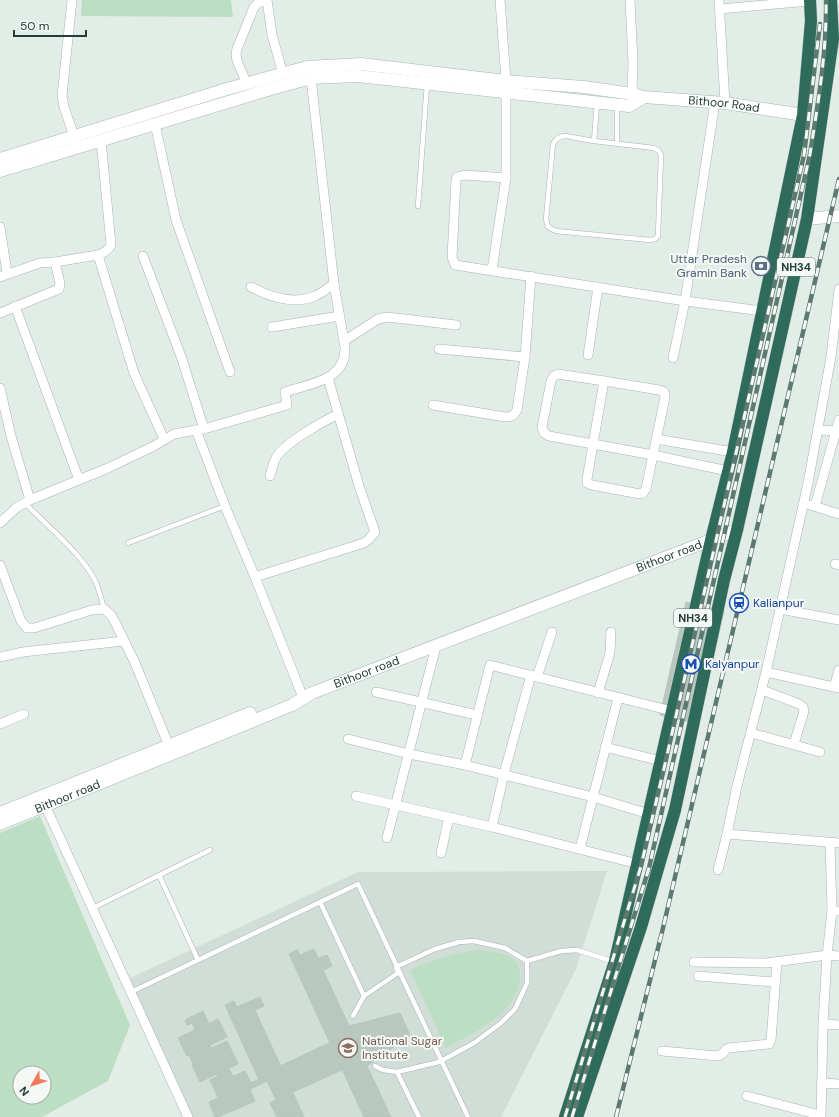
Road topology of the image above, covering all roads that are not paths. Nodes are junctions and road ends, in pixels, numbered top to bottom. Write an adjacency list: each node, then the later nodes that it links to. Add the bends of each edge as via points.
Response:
1 (72, 0): 20 (street, via 62,96)
2 (265, 0): 8 (street); 10 (street, via 254,7 237,49 237,61)
3 (500, 0): 12 (street)
4 (630, 0): 13 (street)
5 (831, 0): 30 (highway, NH34, via 832,39)
6 (810, 1): 7 (street); 18 (highway, NH34, via 812,22)
7 (719, 4): 16 (street)
8 (283, 74): 10 (street); 12 (street, via 307,67 361,64)
9 (311, 78): 11 (street, via 358,76); 19 (street); 38 (street)
10 (247, 84): 20 (street)
11 (427, 84): 12 (street); 28 (lane)
12 (506, 87): 13 (street, Bithoor Road, via 584,87); 15 (street); 27 (street)
13 (632, 94): 14 (street, Bithoor Road)
14 (644, 97): 16 (street, Bithoor Road); 17 (street, via 629,106)
15 (597, 102): 17 (street); 22 (lane)
16 (720, 103): 18 (street, Bithoor Road); 42 (street)
17 (617, 105): 23 (lane)
18 (804, 115): 44 (highway, NH34)
19 (155, 124): 21 (street); 54 (street, via 176,220)
20 (74, 136): 24 (street); 25 (street)
21 (101, 140): 24 (street); 32 (street, via 111,245 108,250)
22 (594, 141): 23 (lane); 23 (lane, via 562,136 555,140 546,219 548,227 556,231 655,239 658,236 661,155 654,148)
23 (616, 143)
24 (77, 148): 26 (street)
25 (0, 159)
26 (0, 171)
27 (506, 178): 35 (street); 35 (street, via 465,175 457,177 455,182 452,260 457,266)
28 (418, 206)
29 (839, 216): 30 (street)
30 (807, 219): 78 (highway, NH34)
31 (0, 227): 36 (street)
32 (98, 255): 34 (street); 64 (street, via 134,372)
33 (143, 256): 61 (street, via 182,359)
34 (55, 262): 36 (street, via 40,263); 43 (street, via 60,287)
35 (492, 270): 37 (street)
36 (4, 275)
37 (531, 276): 40 (street); 52 (street)
38 (334, 284): 39 (street, via 317,295 286,299 266,295); 46 (street)
39 (251, 287)
40 (598, 287): 42 (street); 51 (street)
41 (839, 289): 62 (street, via 831,357)
42 (685, 301): 44 (street); 53 (street)
43 (15, 306): 45 (street); 71 (street)
44 (762, 312): 67 (highway, NH34)
45 (0, 313)
46 (340, 316): 48 (street); 49 (street)
47 (456, 325): 49 (street, via 387,317)
48 (272, 327)
49 (344, 341): 55 (street, via 344,361)
50 (439, 349): 52 (street)
51 (588, 355)
52 (525, 357): 58 (street, via 517,410 513,416 505,417)
53 (673, 358)
54 (230, 372)
55 (328, 378): 59 (street); 61 (street, via 285,392 287,405)
56 (604, 381): 65 (street, via 664,392); 66 (street); 66 (street, via 558,374 554,376 542,427 544,433 549,436)
57 (0, 388): 72 (street)
58 (433, 405)
59 (338, 414): 70 (street, via 311,429 281,451); 82 (street, via 374,535 364,543)
60 (839, 420): 63 (street)
61 (200, 430): 64 (street, via 180,432); 74 (street)
62 (818, 430): 63 (street); 73 (street)
63 (838, 431): 75 (street)
64 (164, 439): 71 (street)
65 (656, 439): 67 (street); 68 (street)
66 (594, 444): 68 (street); 68 (street, via 588,483 640,494 646,489)
67 (733, 452): 69 (highway, NH34)
68 (653, 455): 69 (street)
69 (728, 471): 79 (highway, NH34)
70 (270, 476)
71 (79, 480): 72 (street)
72 (27, 502): 77 (street, via 13,510); 83 (lane, via 87,569 97,585)
73 (803, 502): 75 (street); 84 (street)
74 (225, 506): 80 (lane); 82 (street)
75 (815, 506): 76 (street)
76 (839, 514)
77 (0, 524)
78 (737, 530): 79 (street, Bithoor road); 144 (highway, NH34, via 675,810)
79 (711, 540): 89 (street, Bithoor road); 101 (highway, NH34)
80 (128, 543)
81 (0, 565): 83 (street, via 21,622 26,628)
82 (255, 577): 98 (street)
83 (104, 609): 88 (street, via 111,615)
84 (780, 609): 85 (street); 92 (street)
85 (839, 620)
86 (552, 632): 93 (street)
87 (611, 632): 97 (street, via 610,653)
88 (124, 640): 90 (street); 108 (street)
89 (436, 646): 98 (street, Bithoor road); 100 (street)
90 (0, 657)
91 (839, 670): 94 (street)
92 (766, 672): 94 (street); 95 (street)
93 (534, 676): 97 (street); 103 (street, via 490,665); 114 (street)
94 (836, 688)
95 (762, 690): 105 (street); 107 (street, via 803,707)
96 (376, 692): 100 (street)
97 (598, 693): 99 (street)
98 (307, 694): 108 (street, via 290,697); 117 (street, Bithoor road, via 292,705)
99 (618, 698): 101 (street); 109 (street)
100 (423, 702): 103 (street); 111 (street)
101 (672, 711): 112 (highway, NH34)
102 (24, 714): 104 (street)
103 (476, 715): 113 (street)
104 (0, 724)
105 (750, 733): 107 (street); 124 (street)
106 (348, 739): 111 (street)
107 (794, 744): 110 (street)
108 (169, 746): 119 (street)
109 (605, 747): 112 (street); 116 (street)
110 (820, 752)
111 (409, 754): 113 (street); 118 (street)
112 (661, 761): 120 (highway, NH34)
113 (465, 765): 114 (street)
114 (504, 774): 116 (street); 123 (street)
115 (356, 796): 118 (street)
116 (593, 797): 120 (street); 127 (street)
117 (45, 805): 122 (street, Bithoor road); 135 (street)
118 (395, 805): 121 (street); 125 (street)
119 (0, 813)
120 (649, 814): 130 (highway, NH34)
121 (448, 817): 123 (street); 129 (street)
122 (0, 824)
123 (492, 827): 127 (street)
124 (727, 834): 126 (street); 131 (street)
125 (387, 838)
126 (834, 843): 132 (street)
127 (580, 849): 130 (street)
128 (210, 850): 133 (lane)
129 (441, 853)
130 (638, 864): 141 (highway, NH34)
131 (718, 870)
132 (835, 871): 136 (street)
133 (159, 875): 135 (lane); 139 (lane)
134 (320, 902): 139 (lane); 145 (lane, via 358,884); 149 (lane)
135 (92, 908): 148 (street)
136 (836, 911): 137 (street)
137 (827, 955): 138 (street); 143 (street); 151 (street)
138 (839, 956)
139 (198, 960): 148 (lane)
140 (527, 961): 141 (lane, via 560,951 577,950); 145 (lane, via 505,948 474,941 459,942 435,949); 154 (lane, via 527,983 515,1009 474,1043)
141 (615, 961): 144 (lane); 164 (highway, NH34)
142 (694, 962): 143 (street)
143 (777, 962): 147 (street)
144 (627, 966): 165 (highway, NH34)
145 (396, 967): 149 (lane, via 398,974); 154 (lane)
146 (698, 976): 147 (street)
147 (775, 982): 153 (street, via 769,1044 729,1048 718,1056)
148 (131, 992): 161 (street)
149 (364, 996): 150 (lane)
150 (353, 1016)
151 (823, 1024): 152 (street); 157 (street)
152 (839, 1025)
153 (662, 1051)
154 (441, 1061): 156 (lane); 163 (lane)
155 (375, 1066): 156 (lane, via 382,1070)
156 (397, 1072): 162 (lane)
157 (821, 1083): 158 (street); 160 (street)
158 (839, 1084)
159 (747, 1096): 160 (street)
160 (821, 1116)
161 (188, 1117)
162 (419, 1117)
163 (468, 1117)
164 (565, 1117)
165 (577, 1117)

